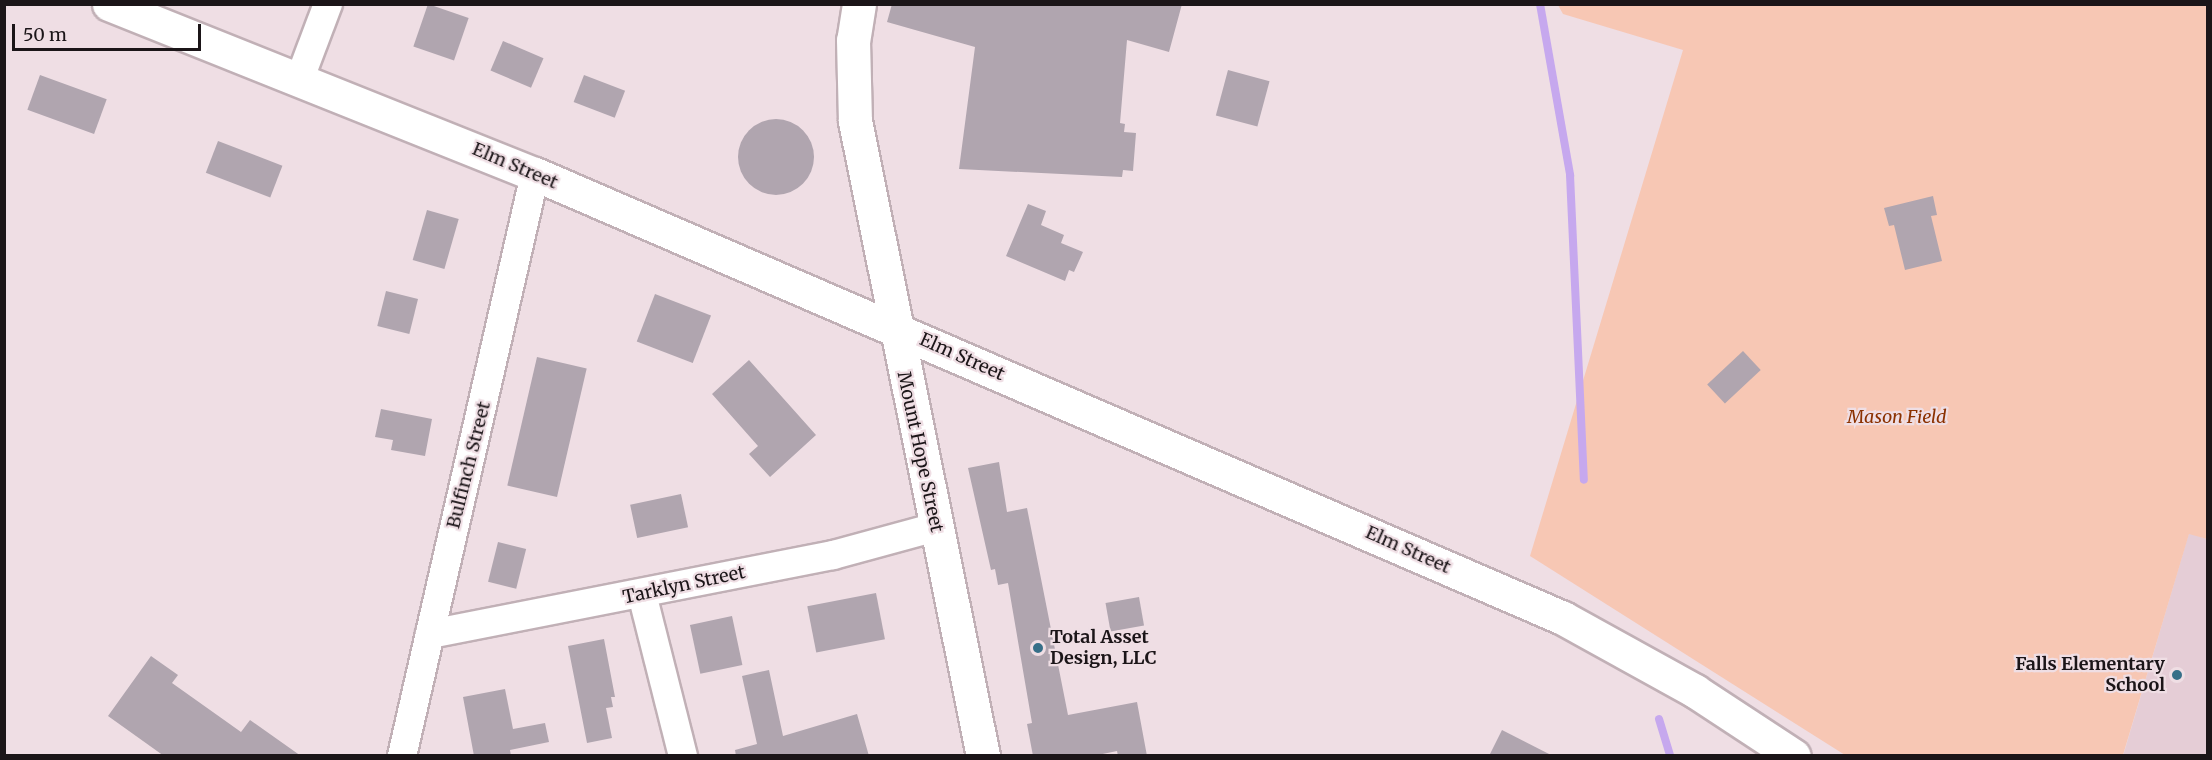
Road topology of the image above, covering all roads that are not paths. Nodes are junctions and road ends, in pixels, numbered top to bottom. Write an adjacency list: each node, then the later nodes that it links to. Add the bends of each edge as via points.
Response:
1 (109, 4): 4 (main road, Elm Street)
2 (328, 4): 4 (street)
3 (859, 4): 6 (main road, Mount Hope Street, via 853,40 855,121)
4 (300, 78): 5 (main road, Elm Street)
5 (535, 174): 6 (main road, Elm Street); 9 (street, Bulfinch Street)
6 (894, 327): 7 (main road, Mount Hope Street); 13 (main road, Elm Street, via 1563,618 1695,691)
7 (936, 528): 8 (street, Tarklyn Street, via 833,555); 12 (main road, Mount Hope Street)
8 (642, 594): 9 (street, Tarklyn Street); 11 (street)
9 (430, 634): 10 (street, Bulfinch Street)
10 (402, 756)
11 (683, 756)
12 (983, 756)
13 (1794, 756)

